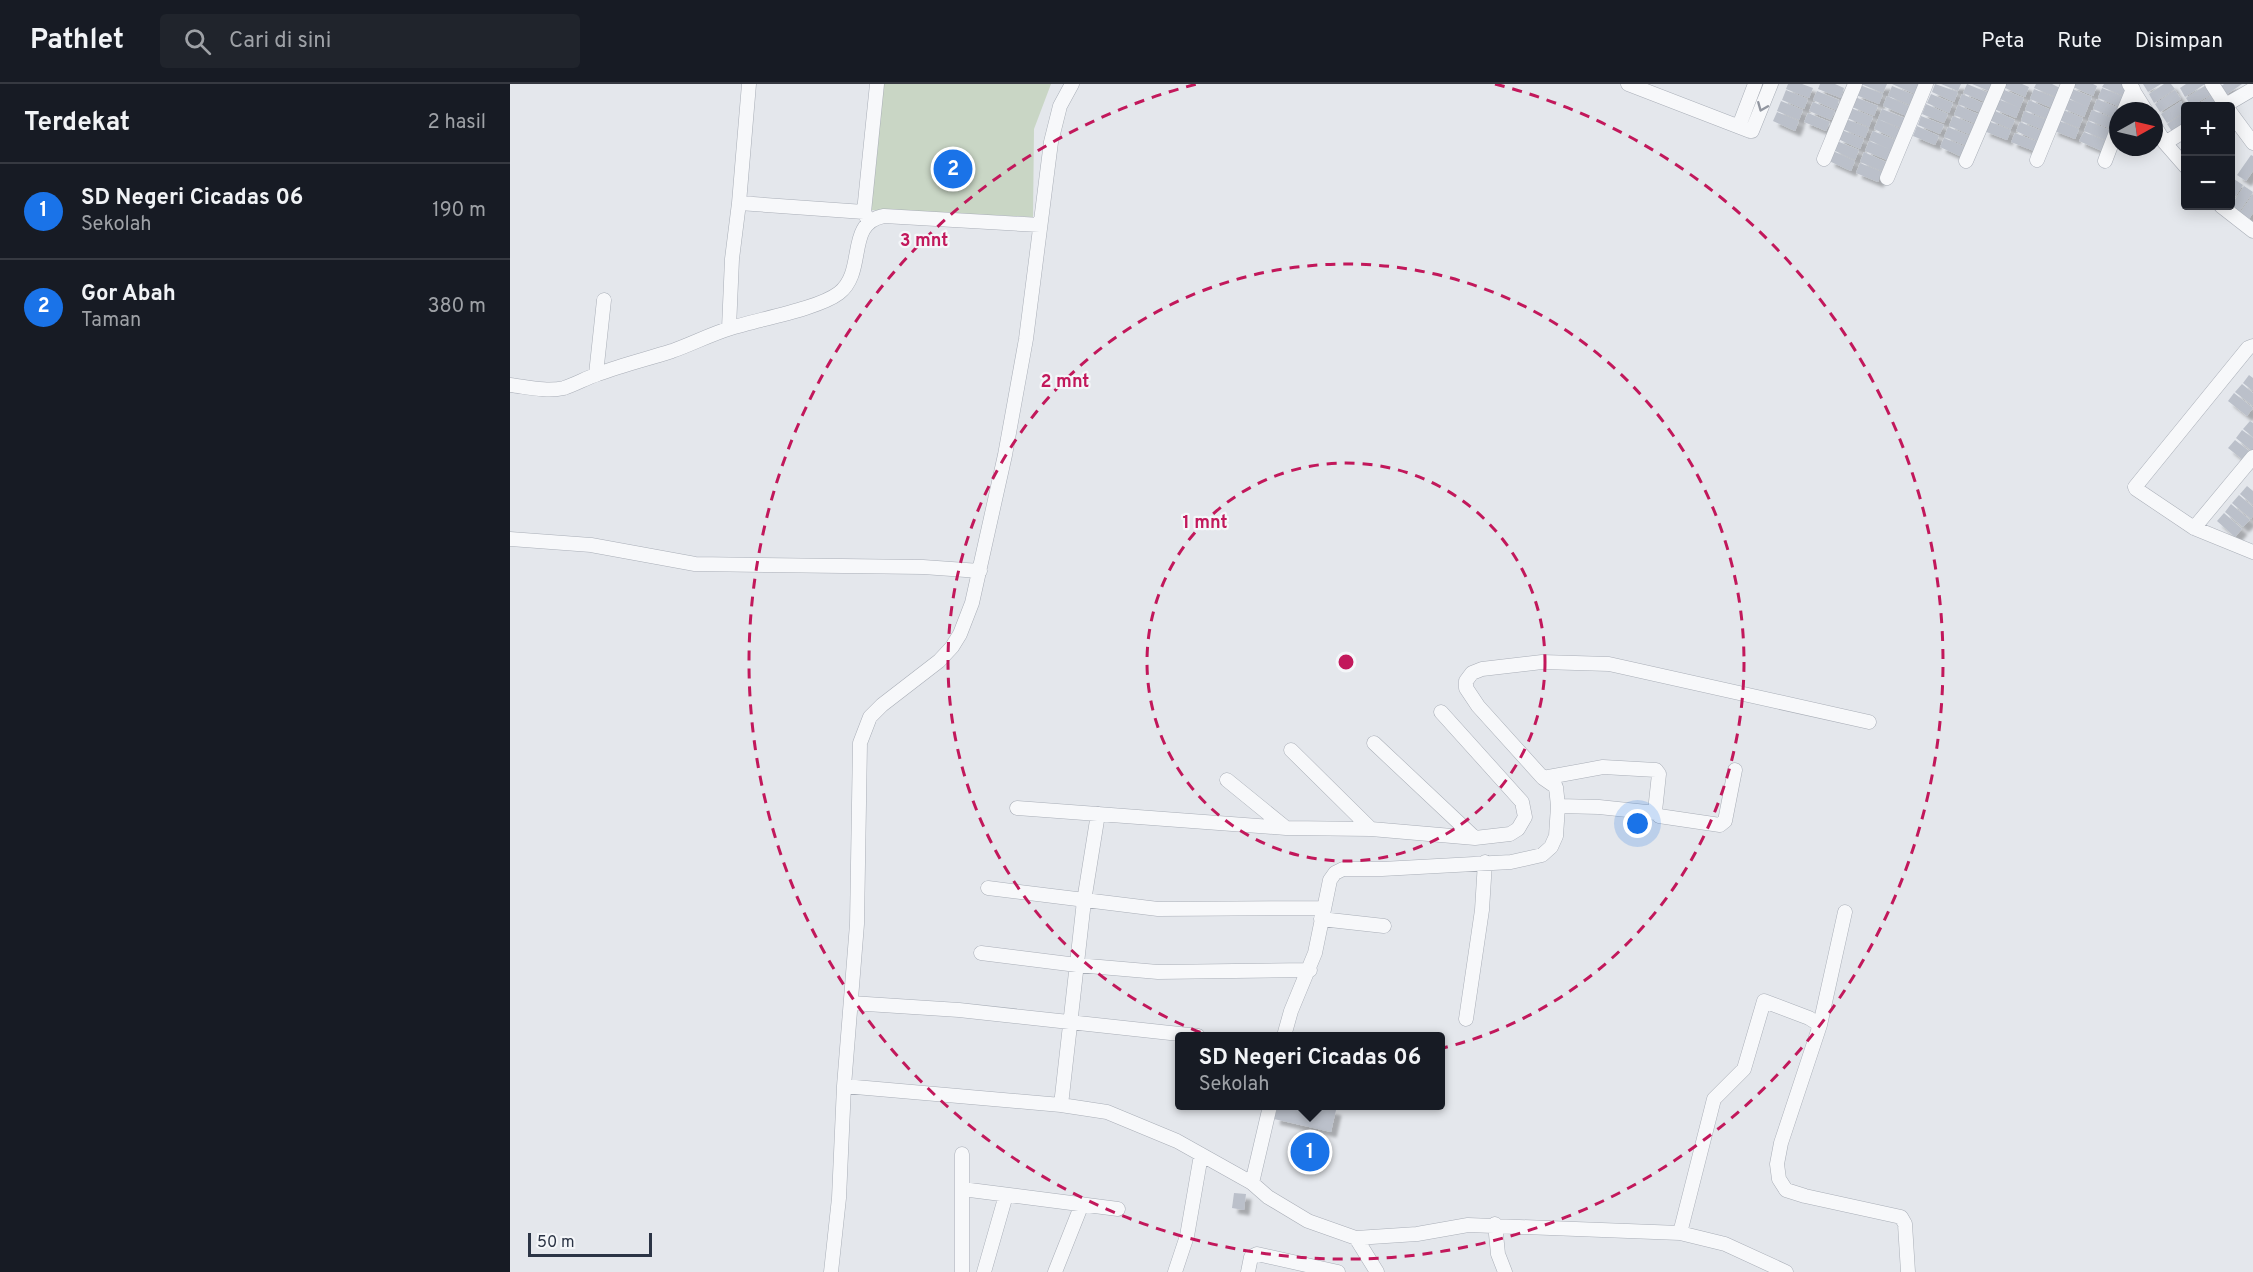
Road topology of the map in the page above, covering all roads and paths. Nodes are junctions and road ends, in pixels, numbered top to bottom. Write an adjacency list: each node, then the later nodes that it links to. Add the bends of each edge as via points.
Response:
1 (749, 84): 31 (street)
2 (877, 84): 33 (street)
3 (1072, 84): 34 (street, via 1055,123)
4 (1628, 84): 19 (street)
5 (1755, 84): 19 (street)
6 (1771, 84): 19 (street, one-way to 19, via 1752,131)
7 (1855, 84): 25 (street)
8 (1926, 84): 30 (street)
9 (1999, 84): 26 (street)
10 (2068, 84): 27 (street)
11 (2212, 84): 16 (street)
12 (2131, 87): 14 (street); 15 (street)
13 (2253, 88): 17 (street)
14 (2127, 102)
15 (2140, 102)
16 (2223, 102)
17 (2235, 102)
18 (2235, 119): 23 (street)
19 (1739, 126)
20 (2181, 133): 22 (street)
21 (2163, 140): 22 (street)
22 (2165, 143): 29 (street)
23 (2253, 143)
24 (2109, 151): 28 (street)
25 (1824, 159)
26 (1966, 160)
27 (2037, 160)
28 (2105, 161)
29 (2181, 161)
30 (1887, 178)
31 (739, 203): 33 (street); 37 (street)
32 (2227, 210): 35 (street)
33 (866, 217): 34 (street); 37 (street, via 856,262 839,292 822,302)
34 (1040, 225): 45 (street, via 1026,339)
35 (2253, 231)
36 (604, 300): 39 (street)
37 (729, 328): 39 (street, via 672,351)
38 (2253, 346): 42 (street, via 2136,485 2136,489)
39 (596, 374): 40 (street, via 551,390)
40 (510, 385)
41 (2253, 457): 42 (street)
42 (2194, 528): 44 (street)
43 (510, 539): 45 (street, via 591,545 695,564)
44 (2253, 552)
45 (980, 571): 69 (street, via 969,611 952,647 870,717 860,743 857,924)
46 (1441, 712): 59 (street, via 1522,802 1524,809 1525,817 1510,834)
47 (1869, 722): 51 (street, via 1609,664 1542,662 1472,673 1466,688 1478,706)
48 (1374, 743): 59 (street)
49 (1291, 750): 58 (street)
50 (1735, 770): 56 (street, via 1723,824)
51 (1543, 778): 53 (street, via 1556,787); 56 (street, via 1603,767 1656,770)
52 (1227, 780): 57 (street)
53 (1558, 806): 56 (street); 60 (street, via 1556,836 1542,855 1511,862)
54 (1017, 808): 55 (street)
55 (1098, 813): 57 (street); 62 (street)
56 (1656, 813)
57 (1286, 828): 58 (street)
58 (1371, 829): 59 (street)
59 (1474, 838)
60 (1485, 862): 64 (street, via 1343,868 1330,880); 70 (street)
61 (988, 888): 62 (street)
62 (1084, 900): 64 (street, via 1158,909); 67 (street)
63 (1845, 912): 72 (street)
64 (1322, 914): 65 (street); 68 (street)
65 (1384, 926)
66 (981, 953): 67 (street)
67 (1077, 965): 68 (street, via 1158,972); 71 (street)
68 (1310, 969): 73 (street)
69 (851, 1003): 71 (street); 75 (street)
70 (1466, 1019)
71 (1072, 1021): 74 (street); 76 (street)
72 (1820, 1025): 86 (street, via 1764,1001 1744,1069 1714,1099); 98 (street, via 1781,1143 1779,1179 1786,1190 1805,1196 1901,1217 1905,1224)
73 (1285, 1032)
74 (1175, 1034)
75 (844, 1086): 76 (street); 88 (street)
76 (1061, 1105): 79 (street, via 1107,1112 1156,1131)
77 (1269, 1110): 80 (street)
78 (962, 1154): 81 (street)
79 (1201, 1155): 80 (street); 92 (street, via 1187,1236)
80 (1252, 1183): 87 (street, via 1308,1221)
81 (962, 1189): 82 (street); 89 (street)
82 (1006, 1195): 83 (street); 90 (street)
83 (1082, 1204): 84 (street); 91 (street)
84 (1118, 1209)
85 (1495, 1224): 86 (street); 87 (street); 96 (street, via 1498,1254)
86 (1680, 1233): 97 (street, via 1725,1244)
87 (1356, 1238): 95 (street)
88 (831, 1272)
89 (962, 1272)
90 (984, 1272)
91 (1057, 1272)
92 (1175, 1272)
93 (1248, 1272): 94 (street, via 1251,1257 1257,1254)
94 (1338, 1272)
95 (1377, 1272)
96 (1505, 1272)
97 (1786, 1272)
98 (1908, 1272)

